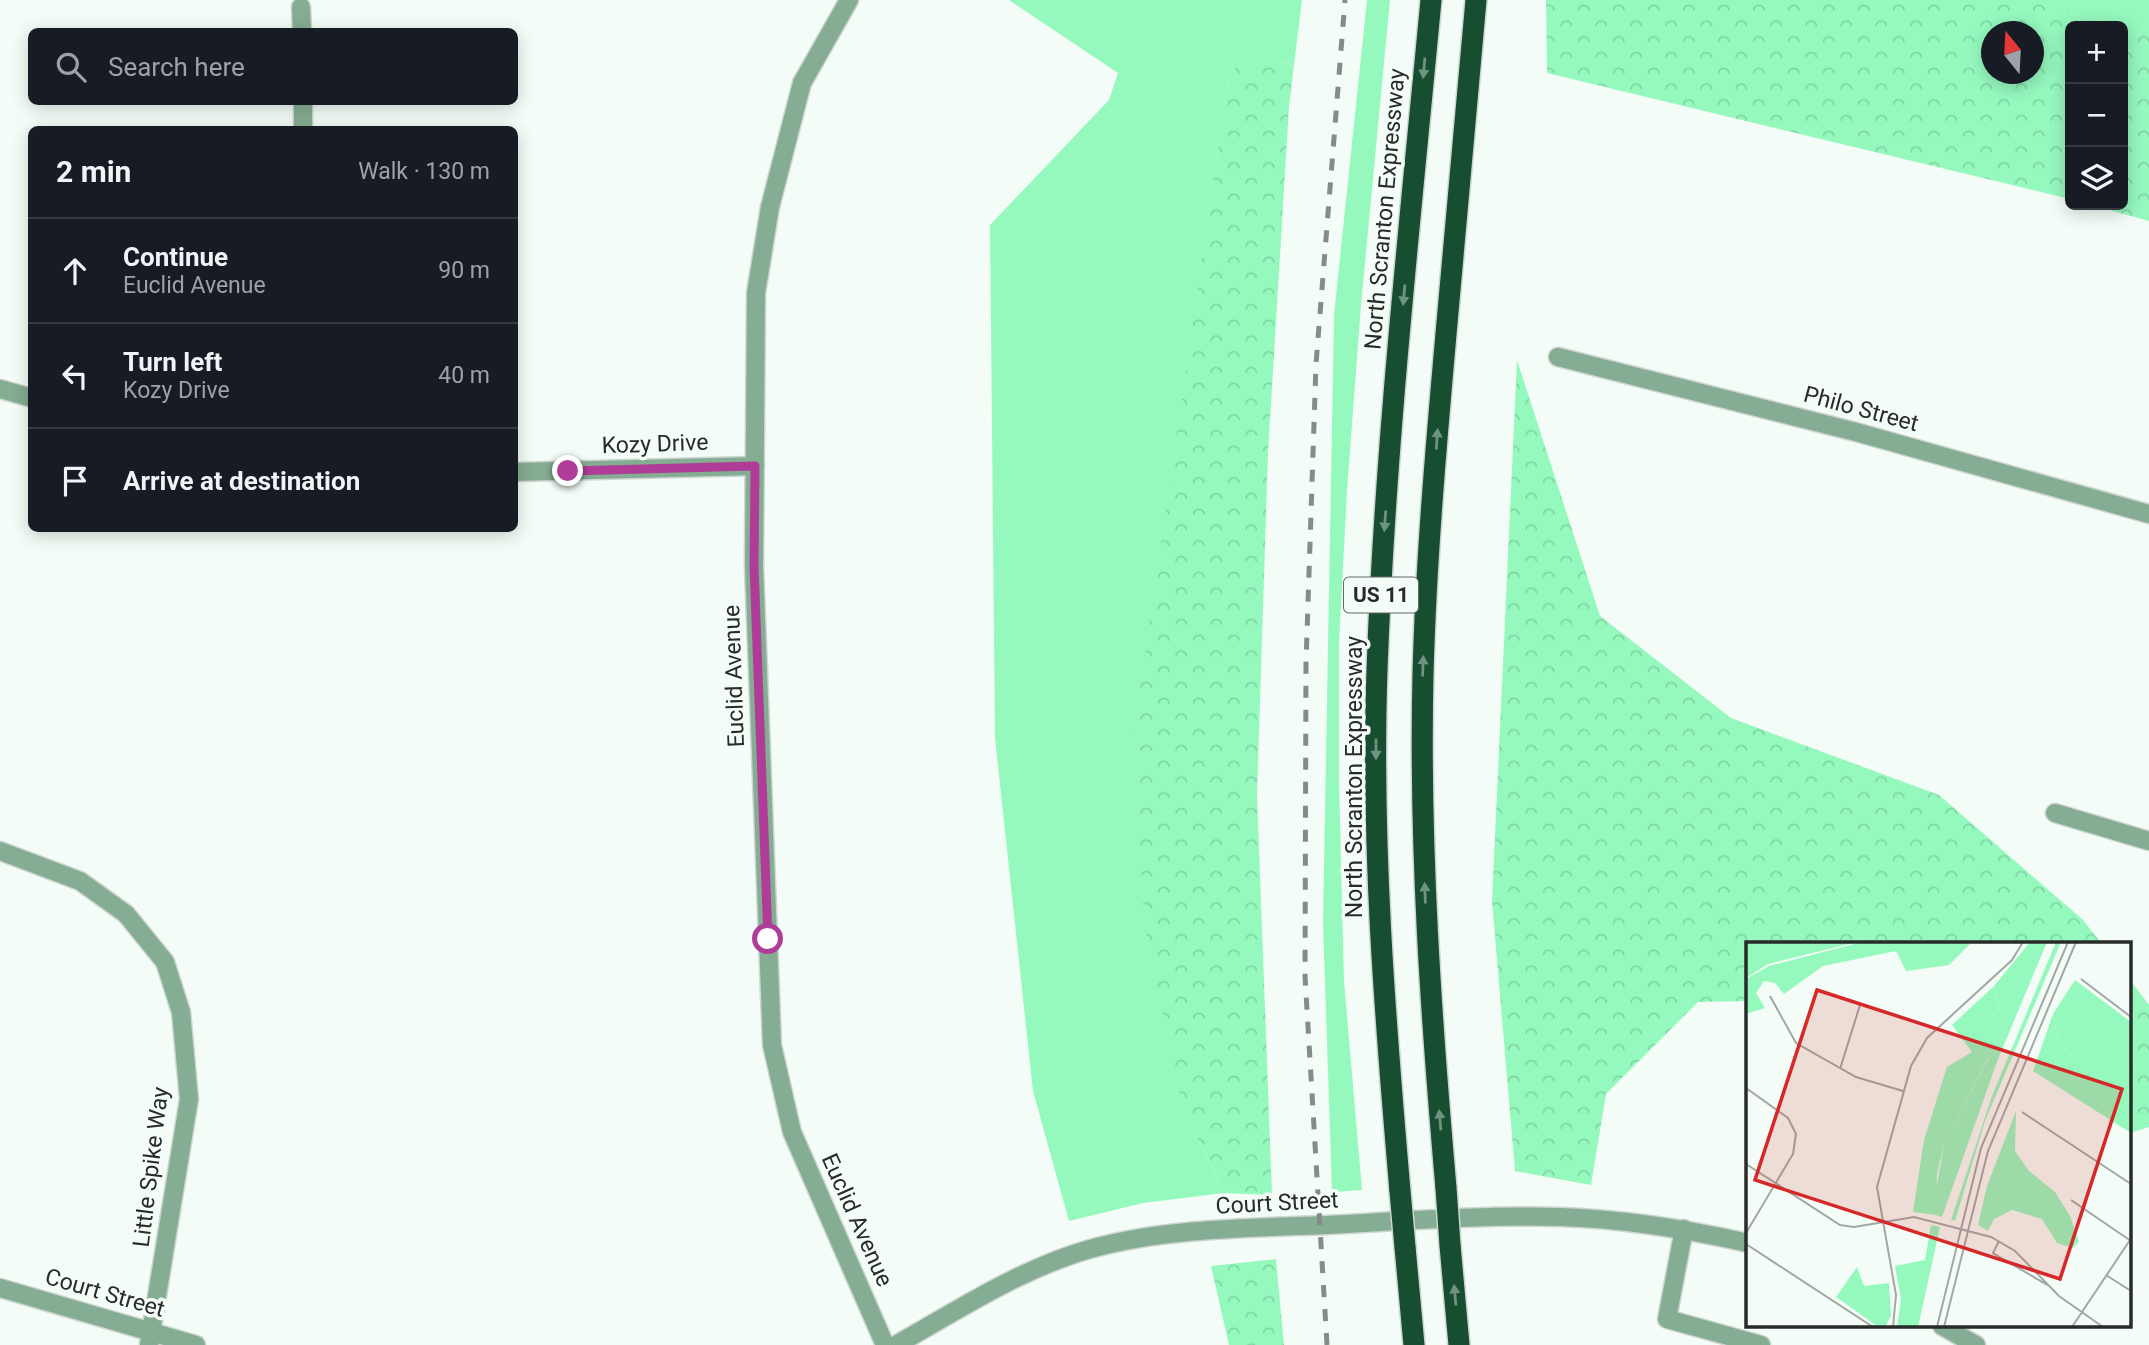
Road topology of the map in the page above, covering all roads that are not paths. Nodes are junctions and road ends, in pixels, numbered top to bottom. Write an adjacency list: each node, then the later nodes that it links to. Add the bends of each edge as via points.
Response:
1 (849, 0): 11 (street, Euclid Avenue, via 802,83 770,206 756,293)
2 (1430, 0): 25 (highway, North Scranton Expressway / US 11, one-way to 25, bridge, via 1392,430 1377,672 1381,927)
3 (1476, 0): 26 (highway, US 11, one-way to 3, bridge, via 1433,1048 1422,796 1423,673 1437,434)
4 (301, 7): 5 (street)
5 (302, 28)
6 (303, 105): 7 (street)
7 (303, 126)
8 (1559, 357): 13 (street, Philo Street, via 1856,432)
9 (0, 389): 10 (street)
10 (28, 397)
11 (755, 466): 12 (street, Kozy Drive); 23 (street, Euclid Avenue, via 772,1045 792,1132)
12 (518, 472)
13 (2149, 514)
14 (2055, 813): 15 (street)
15 (2149, 841)
16 (0, 851): 21 (street, Little Spike Way, via 80,881 126,914 165,962 181,1012 189,1099)
17 (1684, 1229): 18 (street, Court Street); 24 (street, Court Street, via 1561,1217 1494,1217 1236,1229 1129,1241 1091,1249 1025,1273); 27 (street, via 1667,1319)
18 (1746, 1243)
19 (0, 1288): 21 (street, Court Street)
20 (1946, 1328): 28 (street)
21 (151, 1339): 22 (street, Court Street)
22 (197, 1345)
23 (885, 1345)
24 (896, 1345)
25 (1414, 1345)
26 (1459, 1345)
27 (1761, 1345)
28 (1976, 1345)

